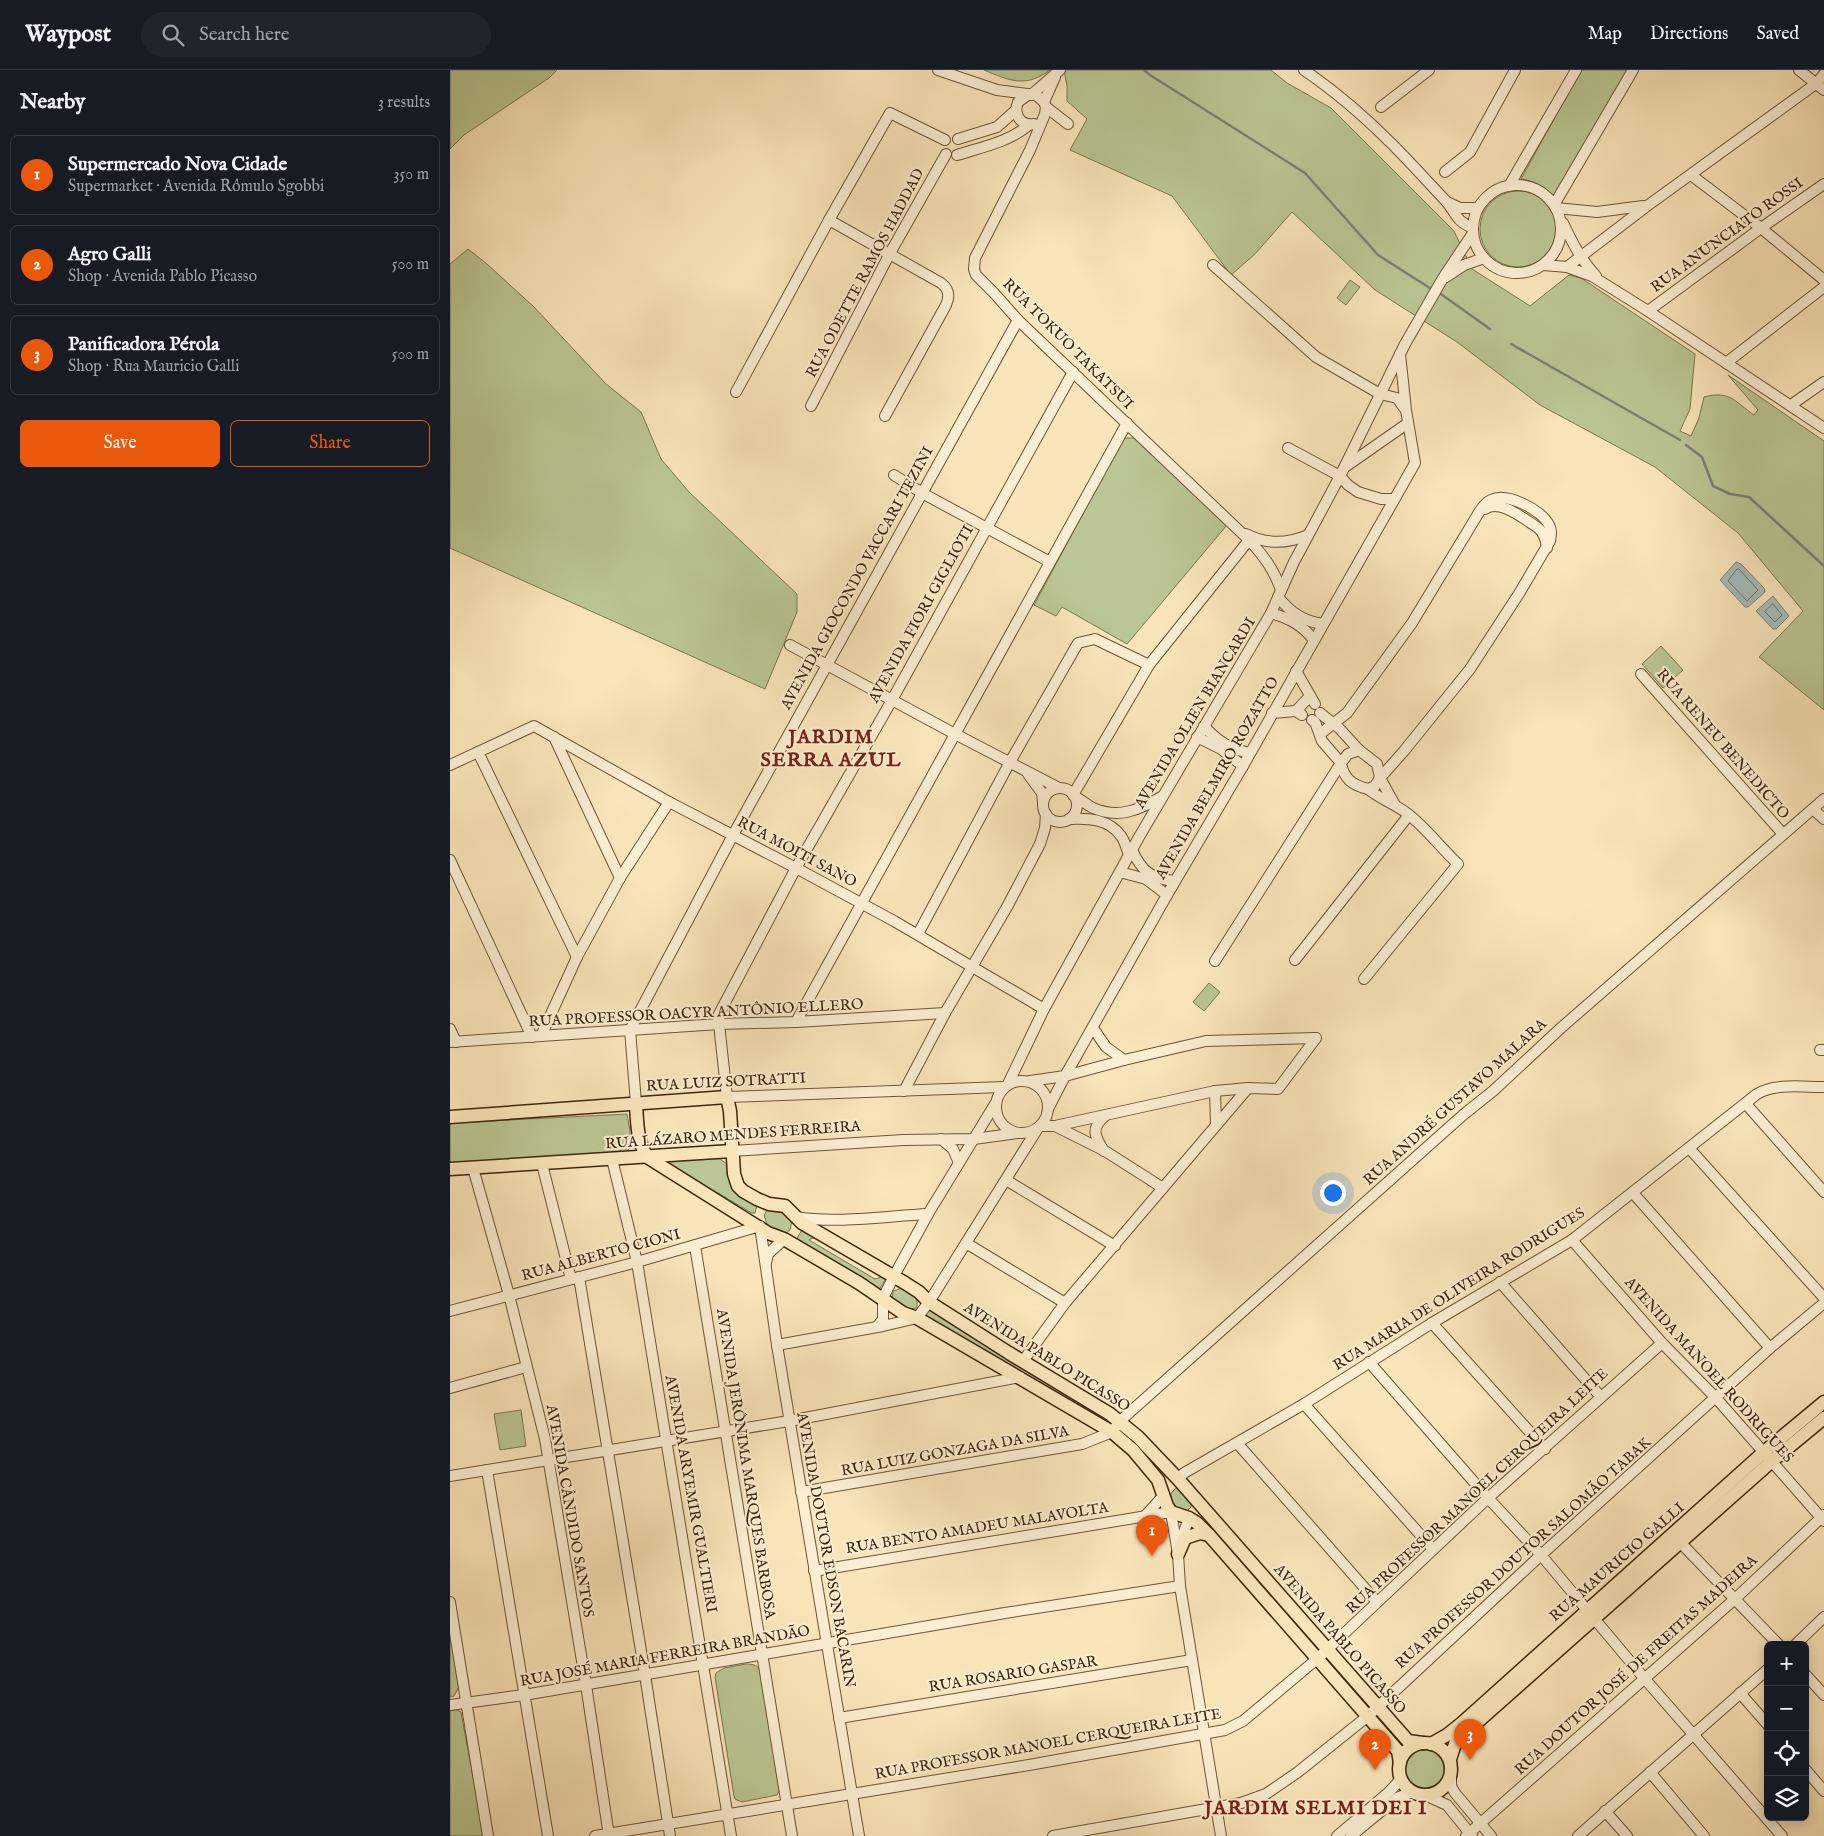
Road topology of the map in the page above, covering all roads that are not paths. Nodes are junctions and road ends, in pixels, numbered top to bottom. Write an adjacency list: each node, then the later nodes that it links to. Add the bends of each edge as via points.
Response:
1 (938, 70): 11 (street)
2 (1304, 70): 27 (street, via 1325,84 1391,143)
3 (1429, 70): 14 (street)
4 (1515, 70): 23 (street, via 1470,152)
5 (1576, 70): 26 (street)
6 (1633, 70): 30 (street)
7 (1799, 70): 10 (street)
8 (1058, 72): 12 (street); 13 (street)
9 (1824, 74): 10 (street)
10 (1820, 86): 24 (street)
11 (997, 90): 12 (street); 15 (street)
12 (1029, 95): 13 (street, via 1036,95); 15 (street, via 1020,99)
13 (1045, 104): 16 (street); 16 (street, via 1069,125)
14 (1381, 106)
15 (1016, 108): 16 (street, via 1020,120); 17 (street)
16 (1036, 122): 20 (street); 45 (street, RUA TOKUO TAKATSUI, via 1030,150 973,264 976,275)
17 (997, 127): 18 (street); 20 (street)
18 (958, 138): 19 (street); 22 (street, via 962,149)
19 (944, 140): 21 (street, via 942,148); 31 (street, via 890,113)
20 (1003, 140): 22 (street)
21 (946, 154): 22 (street); 34 (street, RUA ODETTE RAMOS HADDAD)
22 (957, 155)
23 (1445, 172)
24 (1691, 175): 28 (street); 32 (street)
25 (1824, 184): 32 (street, RUA ANUNCIATO ROSSI)
26 (1509, 186): 29 (street, via 1497,190); 30 (street, via 1534,189 1546,196)
27 (1447, 202): 29 (street, via 1460,208); 33 (street, via 1457,218)
28 (1647, 206): 30 (street, via 1597,212); 35 (street)
29 (1478, 208): 33 (street)
30 (1556, 210): 35 (street); 37 (street, via 1561,224 1559,243)
31 (830, 220): 34 (street); 50 (street)
32 (1761, 228): 41 (street); 44 (street, RUA ANUNCIATO ROSSI)
33 (1473, 231): 36 (street); 40 (street, AVENIDA OLIEN BIANCARDI)
34 (889, 255): 53 (street, RUA ODETTE RAMOS HADDAD); 55 (street, via 941,283 946,287 949,299)
35 (1580, 255): 39 (street); 42 (street)
36 (1484, 258): 37 (street, via 1497,268 1512,273 1525,272); 40 (street, via 1464,265)
37 (1543, 264): 39 (street)
38 (1213, 265): 51 (street, via 1316,358)
39 (1567, 266): 42 (street)
40 (1442, 280): 46 (street, AVENIDA OLIEN BIANCARDI)
41 (1824, 280)
42 (1603, 284): 44 (street)
43 (1824, 286): 47 (street)
44 (1648, 311): 47 (street)
45 (1018, 320): 48 (street, RUA TOKUO TAKATSUI); 62 (street, AVENIDA GIOCONDO VACCARI TEZINI)
46 (1400, 354): 51 (street, AVENIDA OLIEN BIANCARDI); 54 (street)
47 (1726, 363): 52 (street)
48 (1073, 372): 56 (street, RUA TOKUO TAKATSUI); 64 (street, AVENIDA FIORI GIGLIOTI)
49 (1824, 382): 52 (street)
50 (736, 392)
51 (1380, 394): 54 (street, via 1397,398); 60 (street, AVENIDA OLIEN BIANCARDI)
52 (1791, 405): 58 (street)
53 (811, 406)
54 (1406, 410): 57 (street)
55 (885, 416)
56 (1127, 423): 65 (street, RUA TOKUO TAKATSUI); 68 (street)
57 (1408, 423): 60 (street); 63 (street, AVENIDA BELMIRO ROZATTO, via 1416,463)
58 (1824, 428)
59 (1288, 448): 60 (street)
60 (1342, 472): 63 (street, via 1348,485 1364,494); 66 (street, AVENIDA OLIEN BIANCARDI)
61 (894, 475): 62 (street)
62 (922, 493): 64 (street); 74 (street, AVENIDA GIOCONDO VACCARI TEZINI)
63 (1394, 499): 71 (street, AVENIDA BELMIRO ROZATTO)
64 (987, 528): 68 (street); 78 (street, AVENIDA FIORI GIGLIOTI)
65 (1240, 531): 66 (street, RUA TOKUO TAKATSUI, via 1274,542 1292,541); 67 (street, RUA TOKUO TAKATSUI)
66 (1308, 535): 69 (street, AVENIDA OLIEN BIANCARDI)
67 (1249, 540): 69 (street, RUA TOKUO TAKATSUI, via 1268,561); 75 (street)
68 (1050, 562): 84 (street)
69 (1280, 594): 70 (street, AVENIDA OLIEN BIANCARDI); 71 (street, via 1286,608 1297,616)
70 (1271, 613): 72 (street, via 1295,622); 83 (street, AVENIDA OLIEN BIANCARDI)
71 (1323, 624): 72 (street, AVENIDA BELMIRO ROZATTO)
72 (1314, 640): 76 (street, AVENIDA BELMIRO ROZATTO)
73 (790, 645): 74 (street)
74 (827, 665): 78 (street); 115 (street, AVENIDA GIOCONDO VACCARI TEZINI)
75 (1149, 665): 92 (street, via 1095,639 1078,643); 103 (street)
76 (1296, 671): 79 (street); 80 (street, AVENIDA BELMIRO ROZATTO)
77 (1641, 674): 114 (street, RUA RENEU BENEDICTO)
78 (892, 700): 84 (street); 119 (street, AVENIDA FIORI GIGLIOTI)
79 (1315, 704): 81 (street); 82 (street)
80 (1272, 713): 81 (street); 90 (street, AVENIDA BELMIRO ROZATTO)
81 (1304, 716): 85 (street, via 1315,722)
82 (1333, 723): 85 (street); 88 (street); 91 (street, via 1347,713 1412,623 1478,514 1490,500 1502,497 1515,500 1545,519 1552,532 1547,548 1470,669)
83 (1204, 726): 87 (street, AVENIDA OLIEN BIANCARDI); 90 (street, via 1224,745)
84 (955, 734): 92 (street); 124 (street)
85 (1320, 734): 93 (street)
86 (554, 737): 89 (street, RUA MOITI SANO, via 534,726); 106 (street, RUA MOITI SANO); 121 (street)
87 (1197, 737): 96 (street, via 1221,749); 104 (street, AVENIDA OLIEN BIANCARDI)
88 (1359, 750): 93 (street, via 1348,754); 94 (street)
89 (478, 752): 95 (street); 126 (street)
90 (1250, 753): 96 (street, AVENIDA BELMIRO ROZATTO)
91 (1397, 760): 94 (street); 99 (street)
92 (1010, 762): 97 (street); 125 (street)
93 (1341, 762): 98 (street); 100 (street)
94 (1377, 764): 99 (street)
95 (450, 765)
96 (1243, 766): 122 (street, AVENIDA BELMIRO ROZATTO)
97 (1022, 768): 101 (street); 107 (street, via 1042,793)
98 (1345, 777): 100 (street); 102 (street)
99 (1380, 778): 102 (street); 108 (street)
100 (1326, 786): 128 (street)
101 (1059, 788): 103 (street); 107 (street, via 1048,793)
102 (1368, 790): 108 (street)
103 (1074, 795): 104 (street, via 1093,808 1116,813 1140,809); 113 (street, via 1076,810)
104 (1163, 796): 117 (street, AVENIDA OLIEN BIANCARDI)
105 (1824, 799): 109 (street, RUA ANDRÉ GUSTAVO MALARA)
106 (669, 802): 115 (street, RUA MOITI SANO); 121 (street)
107 (1043, 803): 110 (street)
108 (1396, 805): 111 (street)
109 (1813, 809): 112 (street); 114 (street, RUA ANDRÉ GUSTAVO MALARA)
110 (1046, 814): 113 (street, via 1054,820); 116 (street)
111 (1409, 815): 127 (street); 130 (street, via 1458,864)
112 (1824, 819)
113 (1067, 820): 116 (street); 117 (street, via 1089,818 1107,824 1122,836)
114 (1783, 834): 212 (street, RUA ANDRÉ GUSTAVO MALARA)
115 (732, 835): 119 (street, RUA MOITI SANO); 137 (street, AVENIDA GIOCONDO VACCARI TEZINI)
116 (1040, 844): 129 (street, via 1007,908)
117 (1131, 853): 120 (street, AVENIDA OLIEN BIANCARDI); 122 (street, via 1148,874 1161,880)
118 (450, 860): 138 (street)
119 (796, 868): 124 (street, RUA MOITI SANO); 134 (street, AVENIDA FIORI GIGLIOTI, via 719,1014)
120 (1120, 872): 123 (street, via 1146,879); 131 (street, AVENIDA OLIEN BIANCARDI)
121 (620, 878): 126 (street)
122 (1175, 881): 123 (street, AVENIDA BELMIRO ROZATTO)
123 (1167, 895): 135 (street, AVENIDA BELMIRO ROZATTO)
124 (861, 904): 125 (street, RUA MOITI SANO); 133 (street)
125 (918, 934): 129 (street, RUA MOITI SANO)
126 (577, 957): 138 (street)
127 (1295, 960)
128 (1216, 961)
129 (971, 965): 131 (street, RUA MOITI SANO); 132 (street)
130 (1364, 980)
131 (1044, 1009): 143 (street, AVENIDA OLIEN BIANCARDI)
132 (944, 1013): 133 (street, RUA PROFESSOR OACYR ANTÔNIO ELLERO); 146 (street)
133 (796, 1022): 134 (street, RUA PROFESSOR OACYR ANTÔNIO ELLERO)
134 (719, 1024): 137 (street, RUA PROFESSOR OACYR ANTÔNIO ELLERO); 148 (street, AVENIDA FIORI GIGLIOTI)
135 (1093, 1028): 140 (street, via 1106,1047); 141 (street, AVENIDA BELMIRO ROZATTO)
136 (450, 1029): 139 (street)
137 (630, 1030): 138 (street, RUA PROFESSOR OACYR ANTÔNIO ELLERO); 149 (street)
138 (537, 1037): 139 (street, RUA PROFESSOR OACYR ANTÔNIO ELLERO)
139 (453, 1042)
140 (1124, 1060): 141 (street); 145 (street, via 1206,1042 1316,1038 1278,1089)
141 (1065, 1076): 142 (street); 152 (street, AVENIDA BELMIRO ROZATTO)
142 (1030, 1081): 143 (street, via 1018,1080); 152 (street, via 1047,1097)
143 (1006, 1085): 146 (street, RUA LUIZ SOTRATTI); 150 (street)
144 (1824, 1087): 151 (street, RUA MARIA DE OLIVEIRA RODRIGUES, via 1766,1089)
145 (1248, 1088): 147 (street); 155 (street)
146 (904, 1091): 148 (street, RUA LUIZ SOTRATTI)
147 (1215, 1092): 153 (street); 155 (street)
148 (727, 1097): 149 (main road, RUA LUIZ SOTRATTI); 162 (main road, AVENIDA FIORI GIGLIOTI)
149 (636, 1103): 154 (main road, RUA LUIZ SOTRATTI); 164 (main road, via 640,1144)
150 (995, 1104): 158 (street, via 998,1118 1006,1128); 160 (street)
151 (1746, 1104): 161 (street, RUA MARIA DE OLIVEIRA RODRIGUES); 172 (street)
152 (1048, 1109): 157 (street)
153 (1106, 1115): 156 (street); 163 (street, via 1096,1128 1098,1141)
154 (450, 1116)
155 (1216, 1125): 171 (street)
156 (1054, 1126): 157 (street); 163 (street)
157 (1039, 1127): 158 (street); 170 (street)
158 (1018, 1133): 160 (street, RUA LÁZARO MENDES FERREIRA)
159 (941, 1139): 160 (street, RUA LÁZARO MENDES FERREIRA); 162 (street, RUA LÁZARO MENDES FERREIRA); 166 (street, via 953,1149)
160 (974, 1139): 166 (street)
161 (1689, 1148): 173 (street, RUA MARIA DE OLIVEIRA RODRIGUES); 190 (street)
162 (732, 1151): 164 (main road, RUA LÁZARO MENDES FERREIRA); 174 (main road, AVENIDA PABLO PICASSO, via 738,1186)
163 (1105, 1151): 171 (street)
164 (648, 1156): 165 (main road, RUA LÁZARO MENDES FERREIRA); 177 (main road, AVENIDA PABLO PICASSO)
165 (612, 1160): 167 (main road, RUA LÁZARO MENDES FERREIRA); 183 (street, AVENIDA ARYEMIR GUALTIERI)
166 (959, 1163): 175 (street)
167 (542, 1164): 168 (main road, RUA LÁZARO MENDES FERREIRA); 186 (street)
168 (473, 1168): 169 (main road, RUA LÁZARO MENDES FERREIRA); 188 (street, AVENIDA CÂNDIDO SANTOS)
169 (450, 1169)
170 (1006, 1180): 180 (street); 182 (street)
171 (1163, 1188): 182 (street)
172 (1824, 1192)
173 (1633, 1193): 179 (street, RUA MARIA DE OLIVEIRA RODRIGUES); 200 (street)
174 (769, 1204): 176 (main road, AVENIDA PABLO PICASSO, via 785,1206); 177 (main road, via 759,1218)
175 (928, 1214): 176 (street); 185 (street)
176 (799, 1220): 178 (main road, via 792,1236); 185 (main road, AVENIDA PABLO PICASSO)
177 (760, 1226): 178 (main road, AVENIDA PABLO PICASSO, via 775,1237); 181 (street, RUA ALBERTO CIONI); 184 (street, AVENIDA DOUTOR EDSON BACARIN)
178 (784, 1239): 184 (street, via 768,1254); 189 (main road, AVENIDA PABLO PICASSO)
179 (1572, 1240): 187 (street, RUA MARIA DE OLIVEIRA RODRIGUES); 198 (street, AVENIDA MANOEL RODRIGUES)
180 (966, 1243): 191 (street); 192 (street)
181 (695, 1246): 183 (street, RUA ALBERTO CIONI); 213 (street, AVENIDA JERÔNIMA MARQUES BARBOSA)
182 (1115, 1246): 192 (street)
183 (637, 1262): 186 (street, RUA ALBERTO CIONI); 215 (street, AVENIDA ARYEMIR GUALTIERI)
184 (765, 1269): 199 (street, AVENIDA DOUTOR EDSON BACARIN)
185 (894, 1276): 189 (street); 191 (main road, AVENIDA PABLO PICASSO)
186 (575, 1278): 188 (street, RUA ALBERTO CIONI); 218 (street)
187 (1500, 1282): 196 (street, RUA MARIA DE OLIVEIRA RODRIGUES); 206 (street)
188 (509, 1295): 194 (street, RUA ALBERTO CIONI); 203 (street, AVENIDA CÂNDIDO SANTOS)
189 (883, 1298): 195 (main road, AVENIDA PABLO PICASSO); 197 (street, via 883,1319)
190 (1824, 1298)
191 (929, 1302): 195 (street); 201 (main road, AVENIDA PABLO PICASSO)
192 (1065, 1303): 201 (street)
193 (1824, 1303): 200 (street, RUA PROFESSOR DOUTOR SALOMÃO TABAK)
194 (450, 1310)
195 (917, 1318): 197 (street); 204 (main road, AVENIDA PABLO PICASSO)
196 (1432, 1323): 202 (street, RUA MARIA DE OLIVEIRA RODRIGUES); 217 (street)
197 (877, 1326): 199 (street)
198 (1662, 1343): 206 (street, RUA PROFESSOR MANOEL CERQUEIRA LEITE); 207 (street, AVENIDA MANOEL RODRIGUES)
199 (777, 1346): 211 (street, AVENIDA DOUTOR EDSON BACARIN)
200 (1770, 1348): 207 (street, RUA PROFESSOR DOUTOR SALOMÃO TABAK)
201 (1023, 1361): 212 (main road, AVENIDA PABLO PICASSO)
202 (1369, 1362): 209 (street, RUA MARIA DE OLIVEIRA RODRIGUES); 226 (street)
203 (526, 1366): 205 (street); 220 (street, AVENIDA CÂNDIDO SANTOS)
204 (1020, 1377): 211 (street); 214 (main road, AVENIDA PABLO PICASSO)
205 (450, 1388)
206 (1601, 1397): 217 (street, RUA PROFESSOR MANOEL CERQUEIRA LEITE)
207 (1716, 1398): 219 (street, AVENIDA MANOEL RODRIGUES); 236 (street, RUA PROFESSOR DOUTOR SALOMÃO TABAK)
208 (1824, 1402): 219 (main road, RUA MAURICIO GALLI)
209 (1304, 1404): 216 (street, RUA MARIA DE OLIVEIRA RODRIGUES); 234 (street)
210 (1824, 1418): 219 (main road, RUA MAURICIO GALLI)
211 (789, 1421): 213 (street); 224 (street, AVENIDA DOUTOR EDSON BACARIN)
212 (1120, 1421): 214 (street, RUA ANDRÉ GUSTAVO MALARA); 223 (main road, AVENIDA PABLO PICASSO)
213 (726, 1431): 215 (street); 248 (street, AVENIDA JERÔNIMA MARQUES BARBOSA)
214 (1112, 1432): 224 (street, RUA LUIZ GONZAGA DA SILVA, via 1082,1444); 225 (main road, AVENIDA PABLO PICASSO, via 1133,1450 1158,1480)
215 (666, 1441): 218 (street); 251 (street, AVENIDA ARYEMIR GUALTIERI)
216 (1237, 1443): 223 (street, RUA MARIA DE OLIVEIRA RODRIGUES); 241 (street)
217 (1545, 1449): 226 (street, RUA PROFESSOR MANOEL CERQUEIRA LEITE)
218 (607, 1451): 220 (street); 253 (street)
219 (1768, 1456): 231 (street, AVENIDA MANOEL RODRIGUES); 233 (main road, RUA MAURICIO GALLI)
220 (549, 1460): 221 (street); 256 (street, AVENIDA CÂNDIDO SANTOS)
221 (487, 1470): 222 (street); 258 (street)
222 (450, 1476)
223 (1178, 1479): 225 (main road); 227 (main road, AVENIDA PABLO PICASSO)
224 (801, 1492): 237 (street, AVENIDA DOUTOR EDSON BACARIN)
225 (1164, 1495): 228 (main road, AVENIDA PABLO PICASSO); 229 (street)
226 (1488, 1498): 234 (street, RUA PROFESSOR MANOEL CERQUEIRA LEITE); 236 (street)
227 (1196, 1500): 230 (main road, via 1196,1507); 247 (main road, AVENIDA PABLO PICASSO)
228 (1171, 1512): 229 (street, RUA BENTO AMADEU MALAVOLTA); 230 (main road); 235 (street)
229 (1144, 1516): 237 (street, RUA BENTO AMADEU MALAVOLTA)
230 (1189, 1518): 232 (main road, AVENIDA PABLO PICASSO); 235 (street)
231 (1823, 1518): 239 (street, RUA DOUTOR JOSÉ DE FREITAS MADEIRA)
232 (1209, 1535): 235 (main road, via 1200,1533 1185,1538); 249 (main road, AVENIDA PABLO PICASSO)
233 (1676, 1539): 239 (street); 242 (main road, RUA MAURICIO GALLI)
234 (1433, 1549): 241 (street, RUA PROFESSOR MANOEL CERQUEIRA LEITE)
235 (1178, 1554): 238 (street)
236 (1541, 1555): 242 (street); 262 (street, RUA PROFESSOR DOUTOR SALOMÃO TABAK)
237 (814, 1571): 246 (street, AVENIDA DOUTOR EDSON BACARIN)
238 (1180, 1586): 246 (street, RUA JOSÉ MARIA FERREIRA BRANDÃO); 250 (street)
239 (1736, 1598): 244 (street); 254 (street, RUA DOUTOR JOSÉ DE FREITAS MADEIRA)
240 (450, 1602): 260 (street)
241 (1378, 1602): 247 (street, RUA PROFESSOR MANOEL CERQUEIRA LEITE)
242 (1591, 1614): 254 (street); 268 (main road, RUA MAURICIO GALLI, via 1448,1735); 269 (main road, RUA MAURICIO GALLI, via 1456,1741)
243 (1824, 1617): 245 (street)
244 (1776, 1641)
245 (1799, 1641)
246 (827, 1644): 248 (street, RUA JOSÉ MARIA FERREIRA BRANDÃO); 264 (street, AVENIDA DOUTOR EDSON BACARIN)
247 (1328, 1649): 249 (street, RUA PROFESSOR MANOEL CERQUEIRA LEITE); 262 (main road, AVENIDA PABLO PICASSO)
248 (762, 1655): 251 (street, RUA JOSÉ MARIA FERREIRA BRANDÃO); 279 (street, AVENIDA JERÔNIMA MARQUES BARBOSA)
249 (1317, 1659): 263 (main road, AVENIDA PABLO PICASSO); 266 (street, RUA PROFESSOR MANOEL CERQUEIRA LEITE, via 1243,1721 1225,1730)
250 (1192, 1660): 264 (street, RUA ROSARIO GASPAR); 266 (street)
251 (704, 1665): 253 (street, RUA JOSÉ MARIA FERREIRA BRANDÃO); 282 (street, AVENIDA ARYEMIR GUALTIERI)
252 (1764, 1672): 257 (street)
253 (645, 1674): 256 (street, RUA JOSÉ MARIA FERREIRA BRANDÃO); 283 (street)
254 (1644, 1678): 267 (street); 284 (street, RUA DOUTOR JOSÉ DE FREITAS MADEIRA)
255 (1809, 1678): 259 (street)
256 (586, 1685): 258 (street, RUA JOSÉ MARIA FERREIRA BRANDÃO); 285 (street, AVENIDA CÂNDIDO SANTOS)
257 (1740, 1693): 265 (street); 267 (street)
258 (524, 1695): 260 (street, RUA JOSÉ MARIA FERREIRA BRANDÃO); 288 (street)
259 (1824, 1695)
260 (466, 1703): 261 (street, RUA JOSÉ MARIA FERREIRA BRANDÃO); 287 (street)
261 (450, 1705)
262 (1377, 1706): 263 (street, RUA PROFESSOR DOUTOR SALOMÃO TABAK); 268 (main road, AVENIDA PABLO PICASSO, via 1408,1741)
263 (1368, 1716): 270 (main road, AVENIDA PABLO PICASSO, via 1398,1751); 280 (street, RUA PROFESSOR DOUTOR SALOMÃO TABAK, via 1266,1794)
264 (839, 1718): 277 (street, AVENIDA DOUTOR EDSON BACARIN)
265 (1764, 1721)
266 (1204, 1734): 277 (street, RUA PROFESSOR MANOEL CERQUEIRA LEITE); 280 (street)
267 (1693, 1734): 271 (street); 302 (street)
268 (1427, 1744): 269 (main road, via 1436,1745); 270 (main road, via 1408,1750)
269 (1450, 1759): 273 (main road)
270 (1400, 1763): 274 (main road)
271 (1650, 1772): 281 (street); 301 (street)
272 (1809, 1774): 275 (street)
273 (1451, 1776): 278 (main road, via 1442,1789); 284 (street, via 1455,1793)
274 (1401, 1779): 276 (main road); 296 (street)
275 (1824, 1791)
276 (1412, 1792): 278 (main road); 297 (street, via 1398,1798)
277 (852, 1794): 279 (street, RUA PROFESSOR MANOEL CERQUEIRA LEITE); 293 (street, AVENIDA DOUTOR EDSON BACARIN)
278 (1427, 1796): 286 (street, via 1447,1805)
279 (787, 1805): 282 (street, RUA PROFESSOR MANOEL CERQUEIRA LEITE); 292 (street, AVENIDA JERÔNIMA MARQUES BARBOSA)
280 (1217, 1809): 294 (street, RUA PROFESSOR DOUTOR SALOMÃO TABAK); 295 (street)
281 (1605, 1811): 299 (street); 300 (street)
282 (728, 1814): 283 (street, RUA PROFESSOR MANOEL CERQUEIRA LEITE); 291 (street, AVENIDA ARYEMIR GUALTIERI)
283 (668, 1824): 285 (street, RUA PROFESSOR MANOEL CERQUEIRA LEITE); 290 (street)
284 (1481, 1824): 286 (street, RUA DOUTOR JOSÉ DE FREITAS MADEIRA); 298 (street)
285 (609, 1835): 289 (street, RUA PROFESSOR MANOEL CERQUEIRA LEITE)
286 (1469, 1835)
287 (488, 1836)
288 (548, 1836)
289 (595, 1836)
290 (670, 1836)
291 (732, 1836)
292 (792, 1836)
293 (859, 1836)
294 (1053, 1836)
295 (1221, 1836)
296 (1337, 1836)
297 (1352, 1836)
298 (1492, 1836)
299 (1578, 1836)
300 (1627, 1836)
301 (1704, 1836)
302 (1782, 1836)

